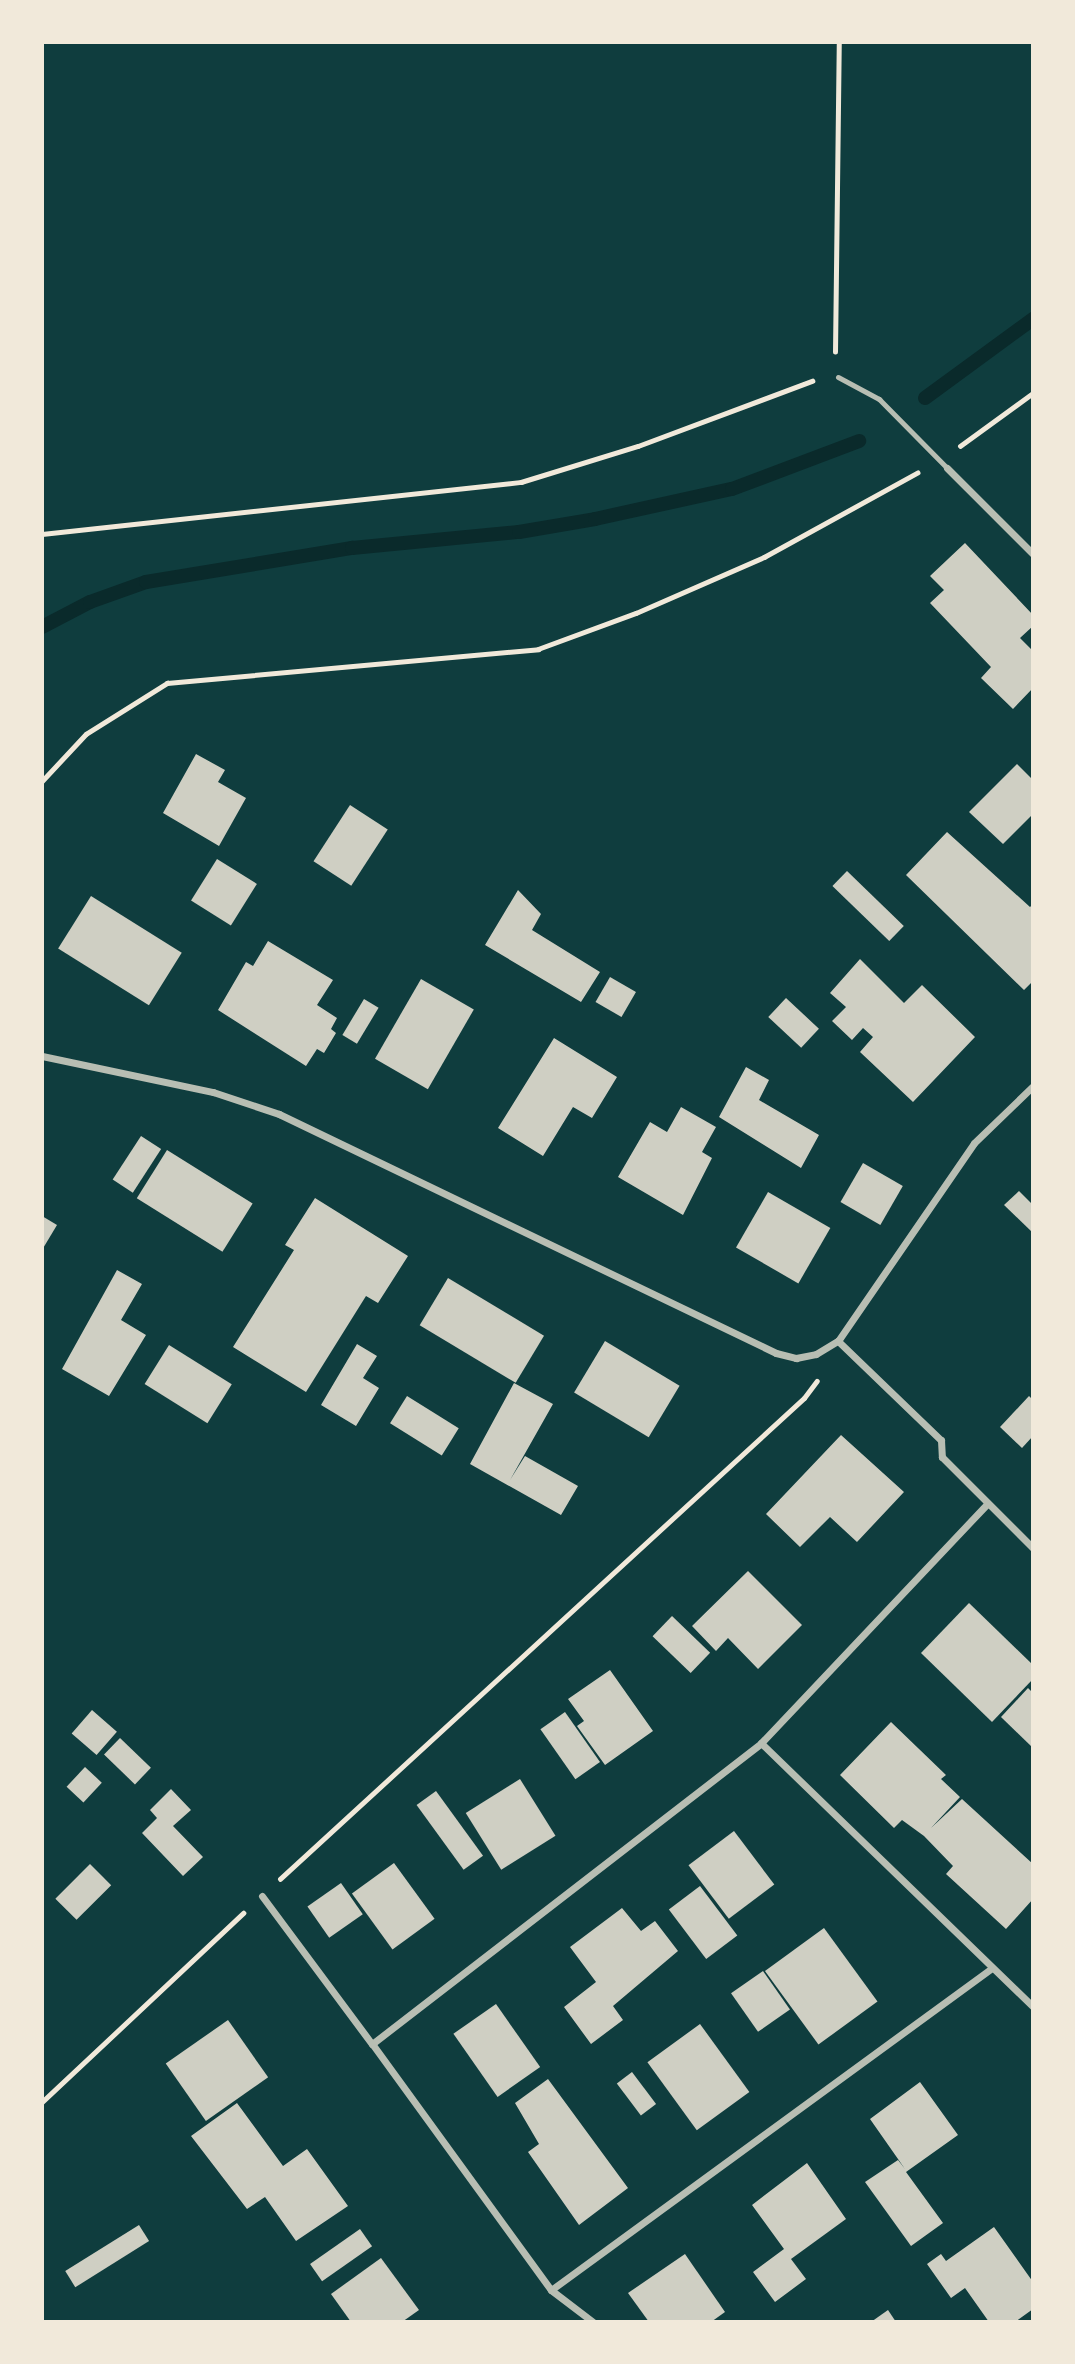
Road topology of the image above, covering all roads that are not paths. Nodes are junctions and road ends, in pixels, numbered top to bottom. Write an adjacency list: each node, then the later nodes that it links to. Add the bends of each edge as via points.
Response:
1 (838, 377): 2 (lane, via 879,399)
2 (947, 468): 3 (street)
3 (1033, 554)
4 (42, 1056): 6 (street, via 213,1092 279,1114 776,1353 796,1358 816,1354)
5 (1033, 1086): 6 (street, via 974,1143)
6 (838, 1341): 7 (street, via 941,1440 942,1457)
7 (988, 1503): 8 (street); 9 (street)
8 (1033, 1548)
9 (761, 1743): 11 (street); 13 (street)
10 (262, 1896): 13 (street)
11 (992, 1968): 12 (street); 14 (street)
12 (1033, 2007)
13 (372, 2044): 14 (street)
14 (551, 2290): 15 (street)
15 (593, 2322)

